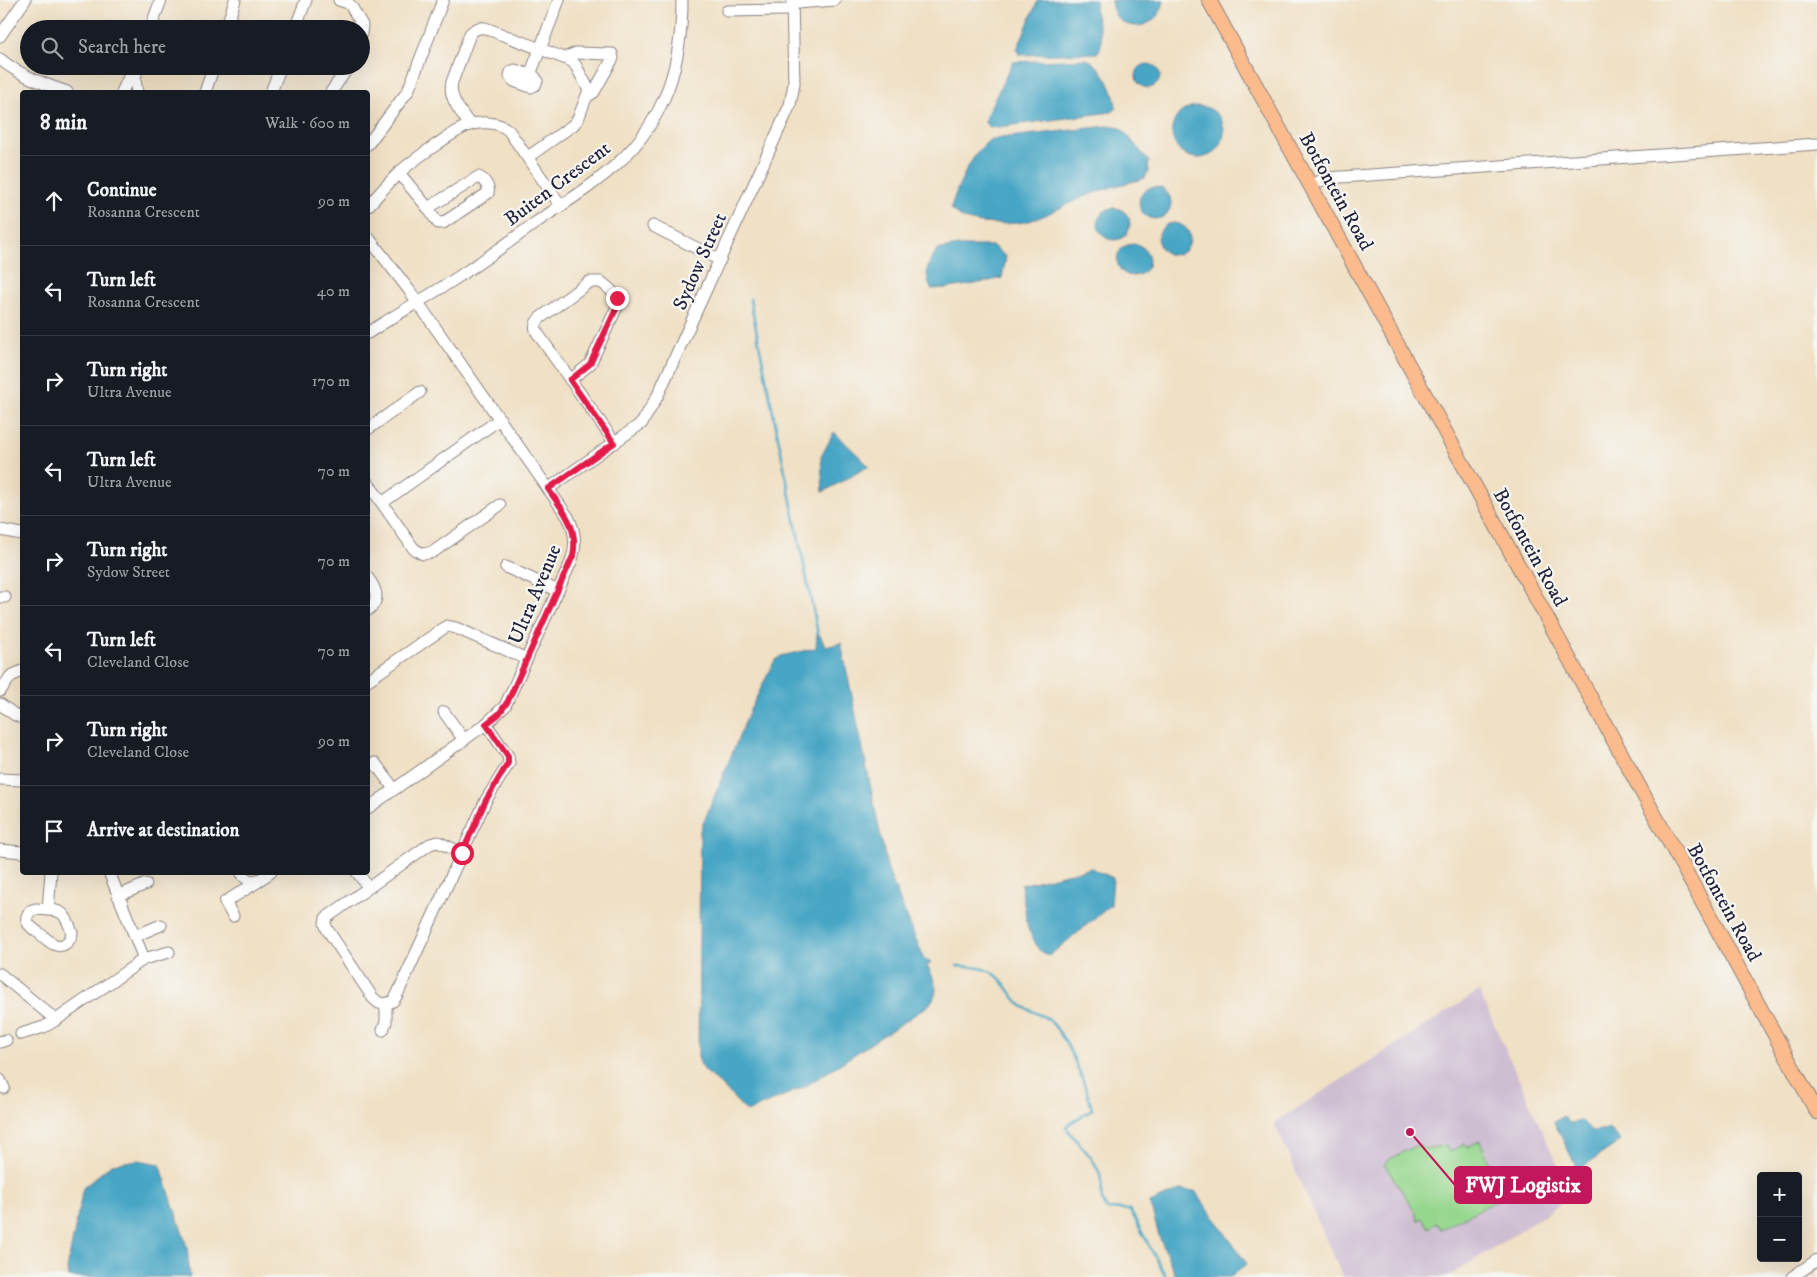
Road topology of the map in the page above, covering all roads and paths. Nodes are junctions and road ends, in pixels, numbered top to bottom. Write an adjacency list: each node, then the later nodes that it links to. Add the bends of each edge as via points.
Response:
1 (25, 0): 17 (street)
2 (161, 0): 13 (street)
3 (235, 0): 14 (street)
4 (306, 0): 15 (street)
5 (339, 0): 16 (street, via 348,3)
6 (442, 0): 37 (street, via 408,91)
7 (559, 0): 18 (street)
8 (682, 0): 43 (street, Buiten Crescent, via 680,44 663,103 648,128 618,164)
9 (835, 0): 11 (street)
10 (1209, 0): 41 (main road, Botfontein Road)
11 (792, 3): 12 (street, via 787,10); 47 (street, Sydow Street, via 792,99)
12 (727, 11)
13 (153, 20)
14 (229, 20)
15 (298, 20)
16 (360, 20)
17 (0, 36)
18 (540, 49): 19 (street); 28 (street); 36 (street, via 485,28 479,27 472,32 450,90)
19 (564, 58): 35 (street, via 575,64 588,86); 35 (street, via 576,53 612,54 594,92)
20 (0, 59): 21 (street)
21 (20, 72)
22 (26, 75): 29 (street)
23 (132, 75): 30 (street)
24 (135, 75): 31 (street)
25 (211, 75): 32 (street)
26 (278, 75): 33 (street)
27 (342, 75): 34 (street)
28 (530, 75)
29 (62, 90)
30 (124, 90)
31 (137, 90)
32 (206, 90)
33 (272, 90)
34 (331, 90)
35 (588, 96): 39 (street, via 575,124)
36 (470, 125): 39 (street, via 494,123 504,126); 40 (street)
37 (370, 141)
38 (1817, 144): 41 (street, via 1327,178)
39 (528, 157): 43 (street)
40 (399, 173): 42 (street); 44 (street)
41 (1311, 186): 102 (main road, Botfontein Road)
42 (370, 204)
43 (561, 206): 48 (street, Buiten Crescent)
44 (428, 208): 44 (street, via 478,177 489,189 487,194 442,223)
45 (653, 226): 47 (street)
46 (370, 239): 48 (street, Ultra Avenue)
47 (720, 260): 54 (street, Sydow Street, via 652,408 642,422)
48 (418, 302): 49 (street, Buiten Crescent); 52 (street, Ultra Avenue)
49 (370, 332)
50 (570, 380): 50 (street, via 538,334 536,322 589,282 601,282 614,293 617,307 590,364); 54 (street)
51 (420, 392): 53 (street)
52 (500, 419): 56 (street, Ultra Avenue); 57 (street)
53 (370, 428)
54 (614, 443): 56 (street, Sydow Street)
55 (370, 486): 57 (street)
56 (548, 489): 63 (street, Ultra Avenue, via 568,517 575,537 573,556)
57 (382, 503): 58 (street, via 414,550 423,554 433,552)
58 (500, 505)
59 (0, 530): 60 (street)
60 (20, 534)
61 (506, 566): 63 (street)
62 (370, 581): 64 (street, via 376,597)
63 (558, 591): 65 (street, Ultra Avenue)
64 (370, 608)
65 (527, 659): 67 (street, via 447,626); 72 (street, Ultra Avenue, via 505,706)
66 (20, 672): 68 (street, via 11,676)
67 (370, 679)
68 (0, 692)
69 (0, 704): 71 (street)
70 (444, 712): 73 (street)
71 (20, 717)
72 (486, 724): 73 (street, Ultra Avenue); 81 (street, via 508,756 508,763 486,800)
73 (464, 740): 77 (street, Ultra Avenue)
74 (375, 763): 77 (street)
75 (0, 779): 76 (street)
76 (20, 780)
77 (394, 789): 78 (street, Ultra Avenue)
78 (370, 807)
79 (0, 850): 80 (street)
80 (20, 852)
81 (462, 853): 89 (street, via 433,842); 98 (street, via 397,995)
82 (51, 875): 91 (street)
83 (110, 875): 90 (street)
84 (243, 875): 87 (street, via 246,880)
85 (267, 875): 87 (street)
86 (359, 875): 89 (street)
87 (259, 881): 92 (street, via 225,902)
88 (146, 884): 90 (street)
89 (368, 887): 98 (street, via 328,916 325,923 373,998)
90 (118, 896): 94 (street)
91 (48, 910)
92 (232, 916)
93 (161, 925): 94 (street)
94 (135, 936): 96 (street)
95 (169, 952): 96 (street)
96 (144, 959): 99 (street)
97 (0, 974): 99 (street)
98 (386, 1004): 100 (street)
99 (56, 1020): 101 (street)
100 (383, 1030)
101 (21, 1034)
102 (1817, 1112)
103 (1817, 1260): 104 (street)
104 (1792, 1277)

